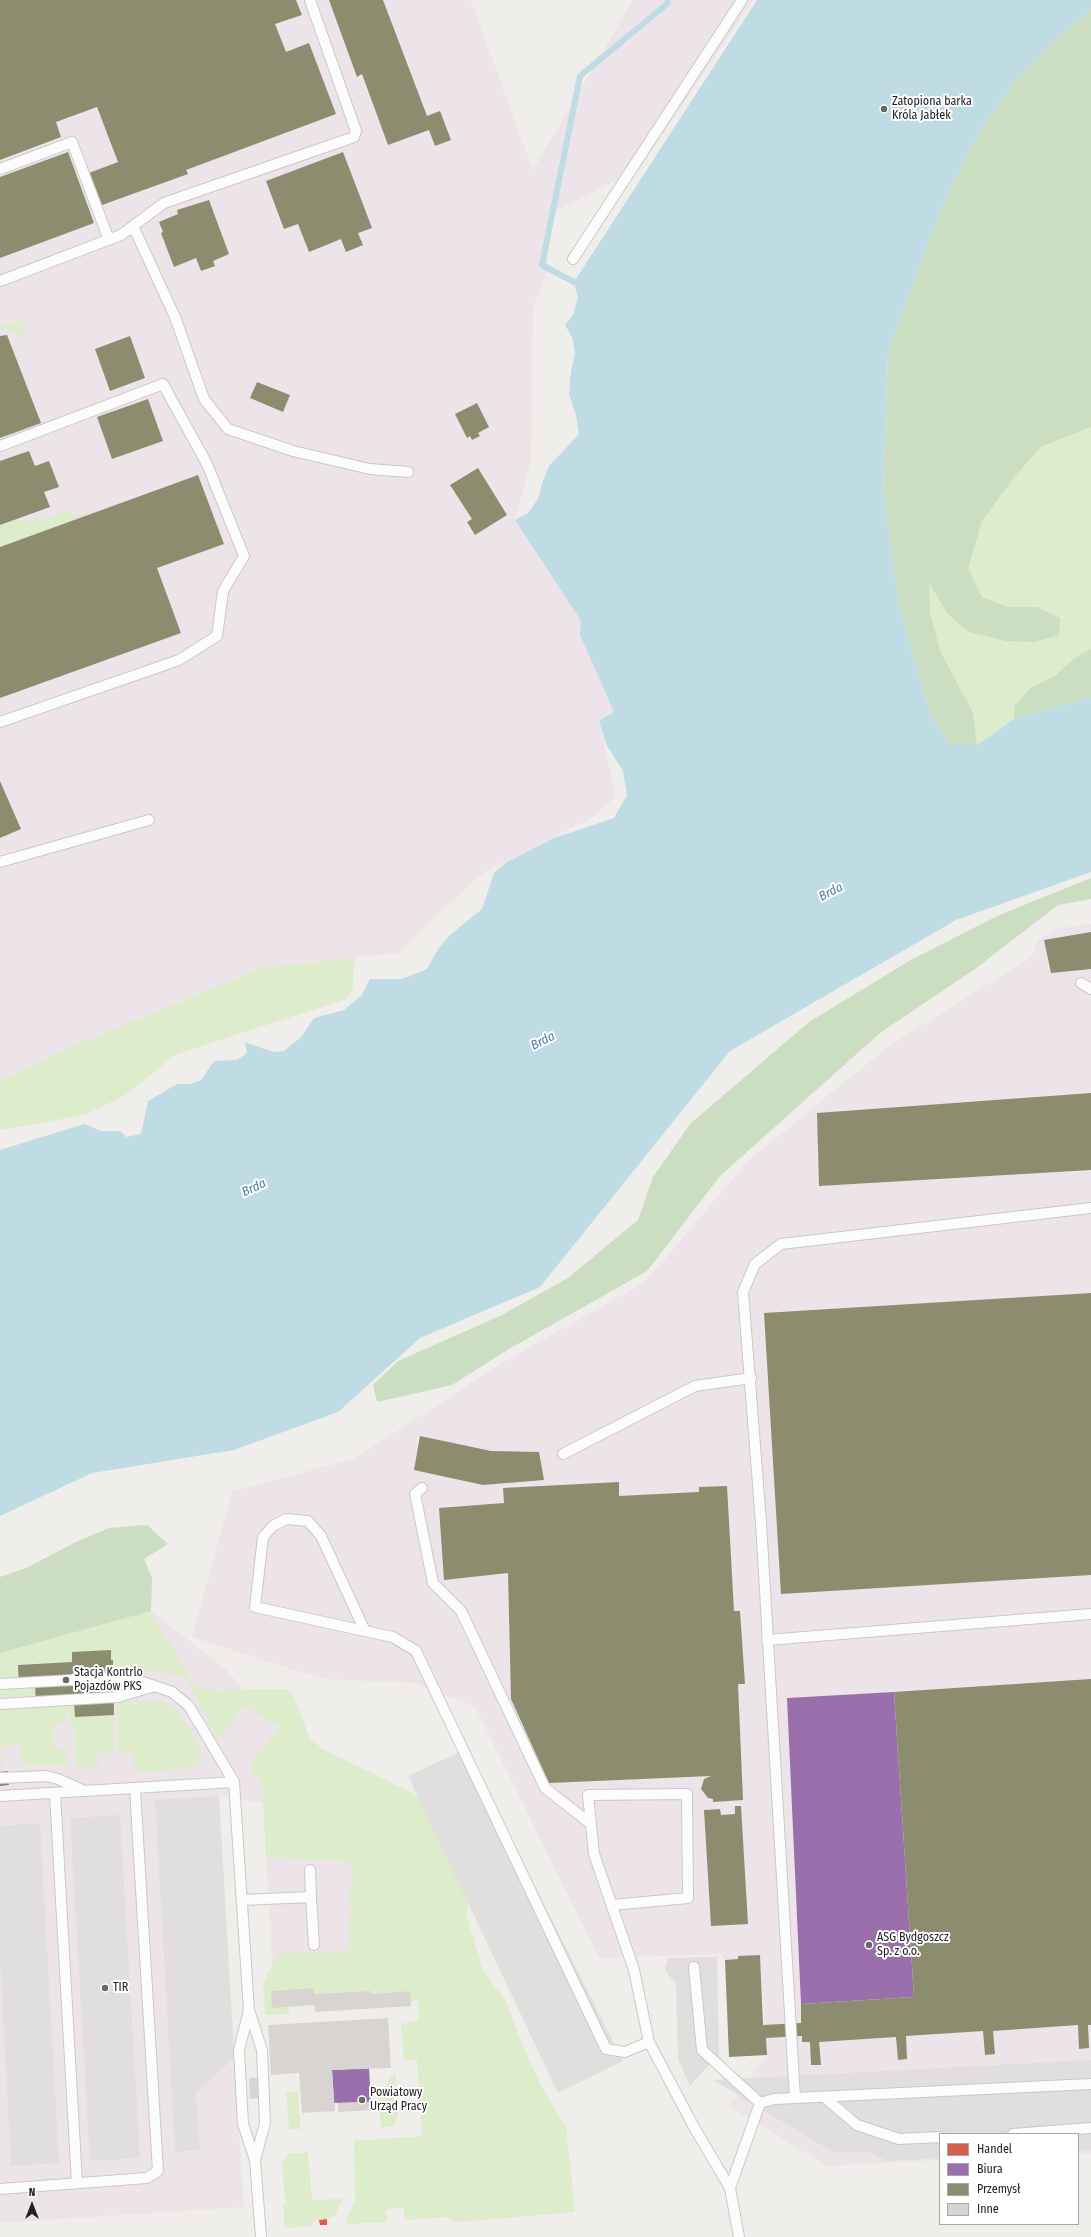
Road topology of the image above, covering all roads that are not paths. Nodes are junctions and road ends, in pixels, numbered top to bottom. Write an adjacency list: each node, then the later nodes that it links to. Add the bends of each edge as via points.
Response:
1 (310, 0): 4 (lane, via 356,131 354,137 164,203)
2 (742, 0): 6 (lane)
3 (0, 169): 5 (lane, via 72,142)
4 (133, 226): 5 (lane); 9 (lane, via 175,317 204,399 228,429 293,451 362,468)
5 (109, 240): 7 (lane)
6 (573, 259)
7 (0, 281)
8 (0, 446): 10 (lane, via 163,384 207,464 244,556 223,591 217,636 179,660)
9 (408, 472)
10 (0, 722)
11 (149, 820): 12 (lane)
12 (0, 862)
13 (1081, 983): 14 (lane)
14 (1091, 989)
15 (1091, 1208): 16 (lane, via 781,1244 755,1264 743,1292)
16 (751, 1378): 17 (lane, via 695,1386); 21 (lane)
17 (564, 1454)
18 (422, 1488): 31 (lane, via 415,1494 433,1583 461,1611 545,1788)
19 (1091, 1614): 21 (lane)
20 (365, 1631): 20 (lane, via 255,1607 263,1537 273,1526 286,1519 308,1521 321,1536); 39 (lane, via 393,1637 416,1651 606,2049 625,2052)
21 (767, 1640): 42 (lane)
22 (0, 1684): 23 (lane, via 128,1677)
23 (155, 1686): 24 (lane, via 118,1697); 26 (lane, via 172,1692 189,1706)
24 (0, 1704)
25 (0, 1778): 28 (lane, via 46,1776 58,1778)
26 (234, 1782): 27 (lane); 34 (lane)
27 (135, 1788): 28 (lane); 48 (lane, via 158,2171 148,2178)
28 (87, 1792): 29 (lane)
29 (55, 1794): 30 (lane); 48 (lane)
30 (0, 1796)
31 (591, 1824): 35 (lane, via 594,1854); 35 (lane, via 588,1795 686,1794 688,1898)
32 (310, 1870): 33 (lane)
33 (311, 1897): 34 (lane); 36 (lane)
34 (242, 1900): 38 (lane)
35 (612, 1905): 39 (lane, via 634,1970)
36 (314, 1945)
37 (694, 1967): 43 (lane, via 702,2050)
38 (249, 2010): 47 (lane, via 240,2050 240,2065 243,2124); 47 (lane, via 262,2050 264,2122)
39 (649, 2042): 49 (lane)
40 (1091, 2084): 41 (lane)
41 (824, 2097): 42 (lane); 46 (lane, via 857,2125 900,2139)
42 (795, 2098): 43 (lane)
43 (760, 2103): 49 (lane)
44 (1091, 2128): 45 (lane)
45 (1026, 2133)
46 (939, 2137)
47 (255, 2160): 51 (lane)
48 (77, 2184): 50 (lane)
49 (730, 2188): 52 (lane)
50 (0, 2189)
51 (260, 2237)
52 (739, 2237)

